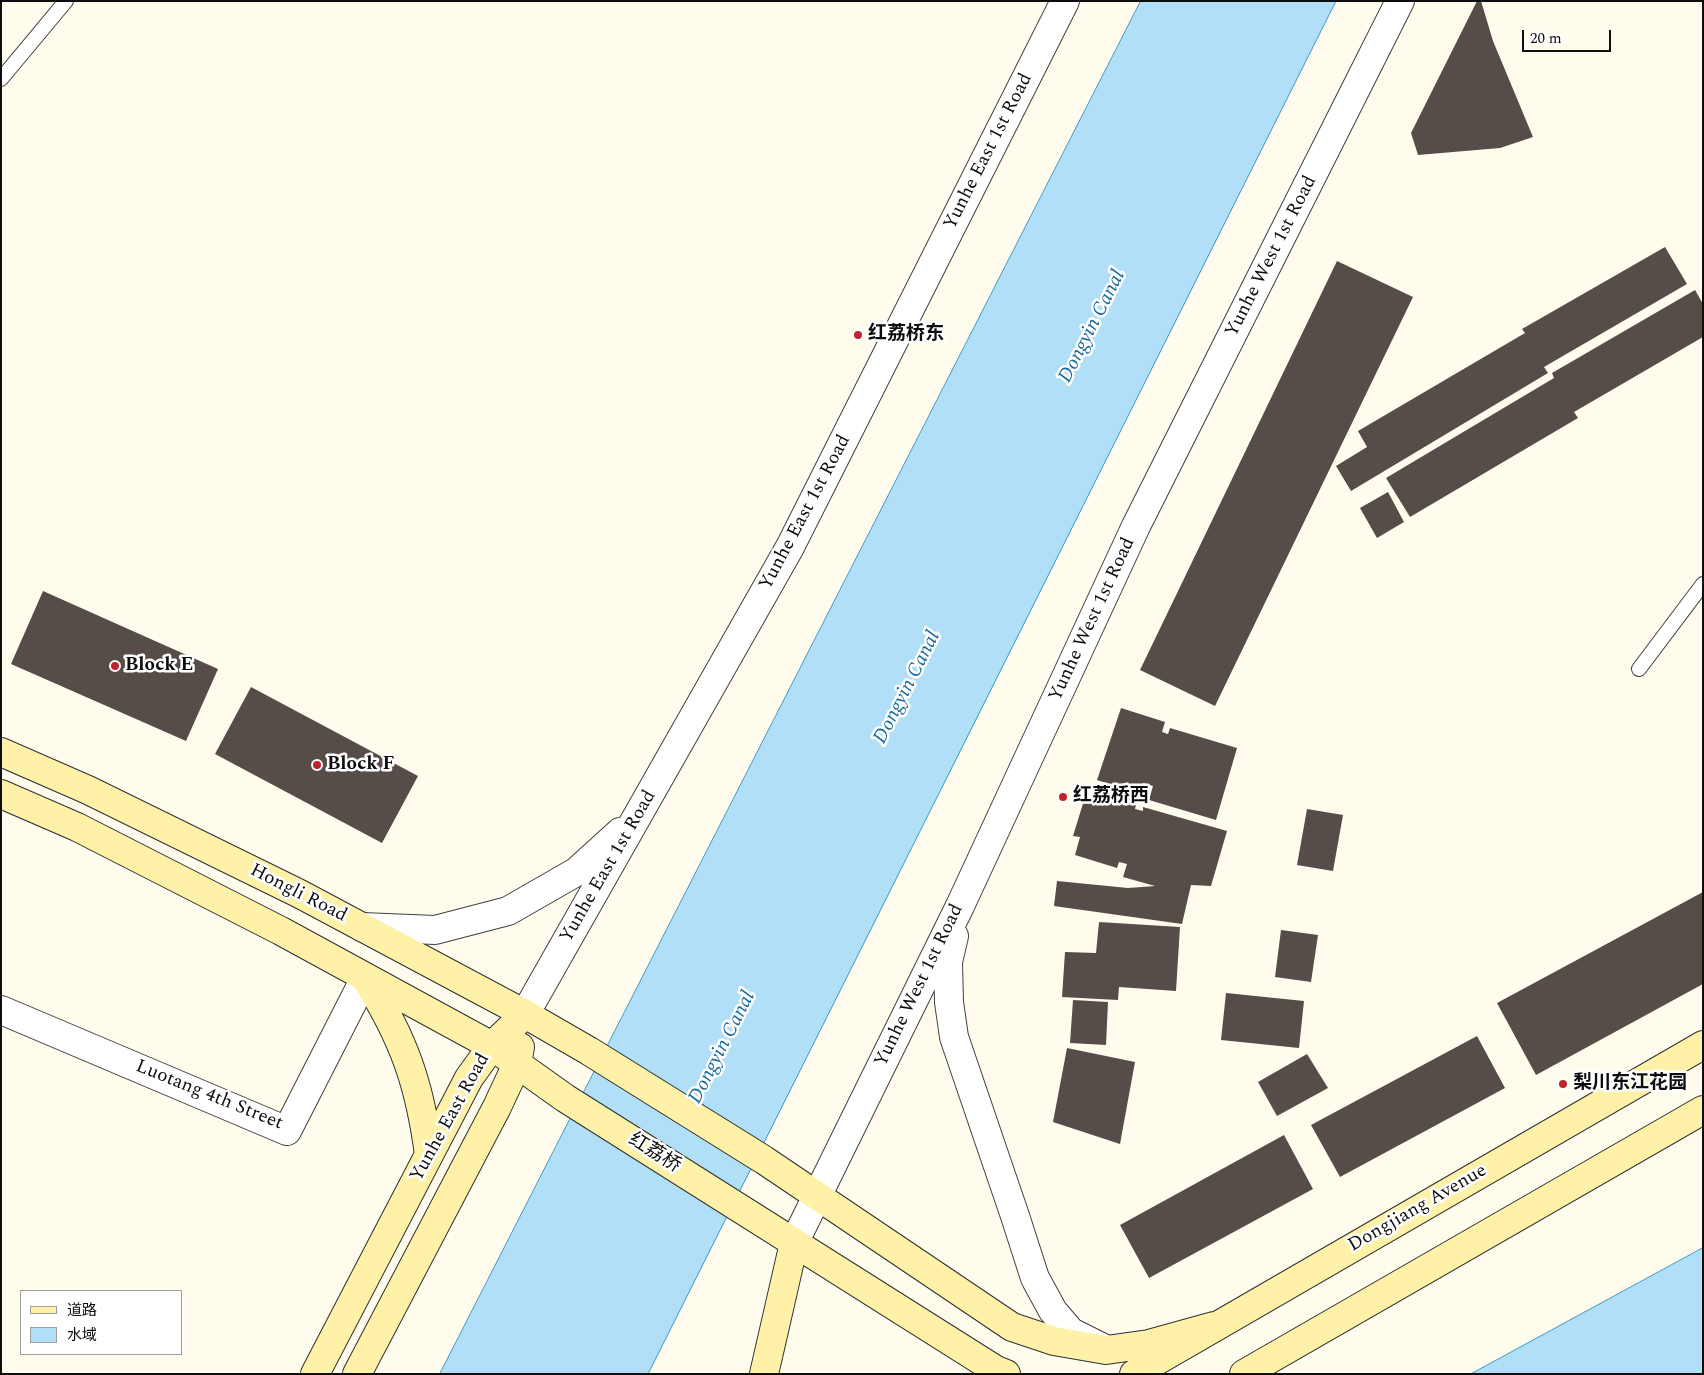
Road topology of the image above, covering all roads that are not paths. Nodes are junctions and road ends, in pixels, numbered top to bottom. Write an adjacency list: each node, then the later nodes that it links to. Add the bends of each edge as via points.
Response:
1 (66, 1): 4 (lane)
2 (1065, 1): 9 (street, Yunhe East 1st Road, via 790,547)
3 (1400, 1): 10 (street, Yunhe West 1st Road, via 1136,526)
4 (1, 79)
5 (1703, 584): 6 (lane)
6 (1639, 669)
7 (1, 752): 11 (main road, Hongli Road, via 88,790)
8 (1, 794): 12 (main road, via 77,827 281,931)
9 (638, 816): 11 (street, via 576,872 508,911 435,930); 14 (street, Yunhe East 1st Road)
10 (960, 906): 20 (street, Yunhe West 1st Road); 23 (street, via 948,962 954,1037 1035,1278 1053,1311 1071,1332)
11 (362, 927): 14 (main road, Hongli Road)
12 (365, 978): 13 (street, Luotang 4th Street, via 287,1132); 16 (main road); 19 (main road, via 397,1033 409,1063)
13 (1, 1010)
14 (526, 1014): 16 (main road, Yunhe East Road); 17 (main road, Yunhe East Road); 20 (main road, Hongli Road)
15 (1703, 1045): 22 (main road, Dongjiang Avenue)
16 (492, 1046): 17 (main road); 19 (main road, Yunhe East Road, via 469,1078)
17 (517, 1064): 21 (main road, 红荔桥, via 565,1098); 25 (main road, Yunhe East Road)
18 (1703, 1110): 29 (main road)
19 (429, 1156): 24 (main road, Yunhe East Road)
20 (817, 1196): 21 (street, Yunhe West 1st Road); 23 (main road, via 1012,1327 1054,1341)
21 (794, 1243): 26 (main road); 27 (main road, 红荔桥)
22 (1214, 1326): 23 (main road, via 1150,1344); 28 (main road, Dongjiang Avenue)
23 (1106, 1350)
24 (315, 1374)
25 (357, 1374)
26 (764, 1374)
27 (1006, 1374)
28 (1134, 1374)
29 (1244, 1374)

